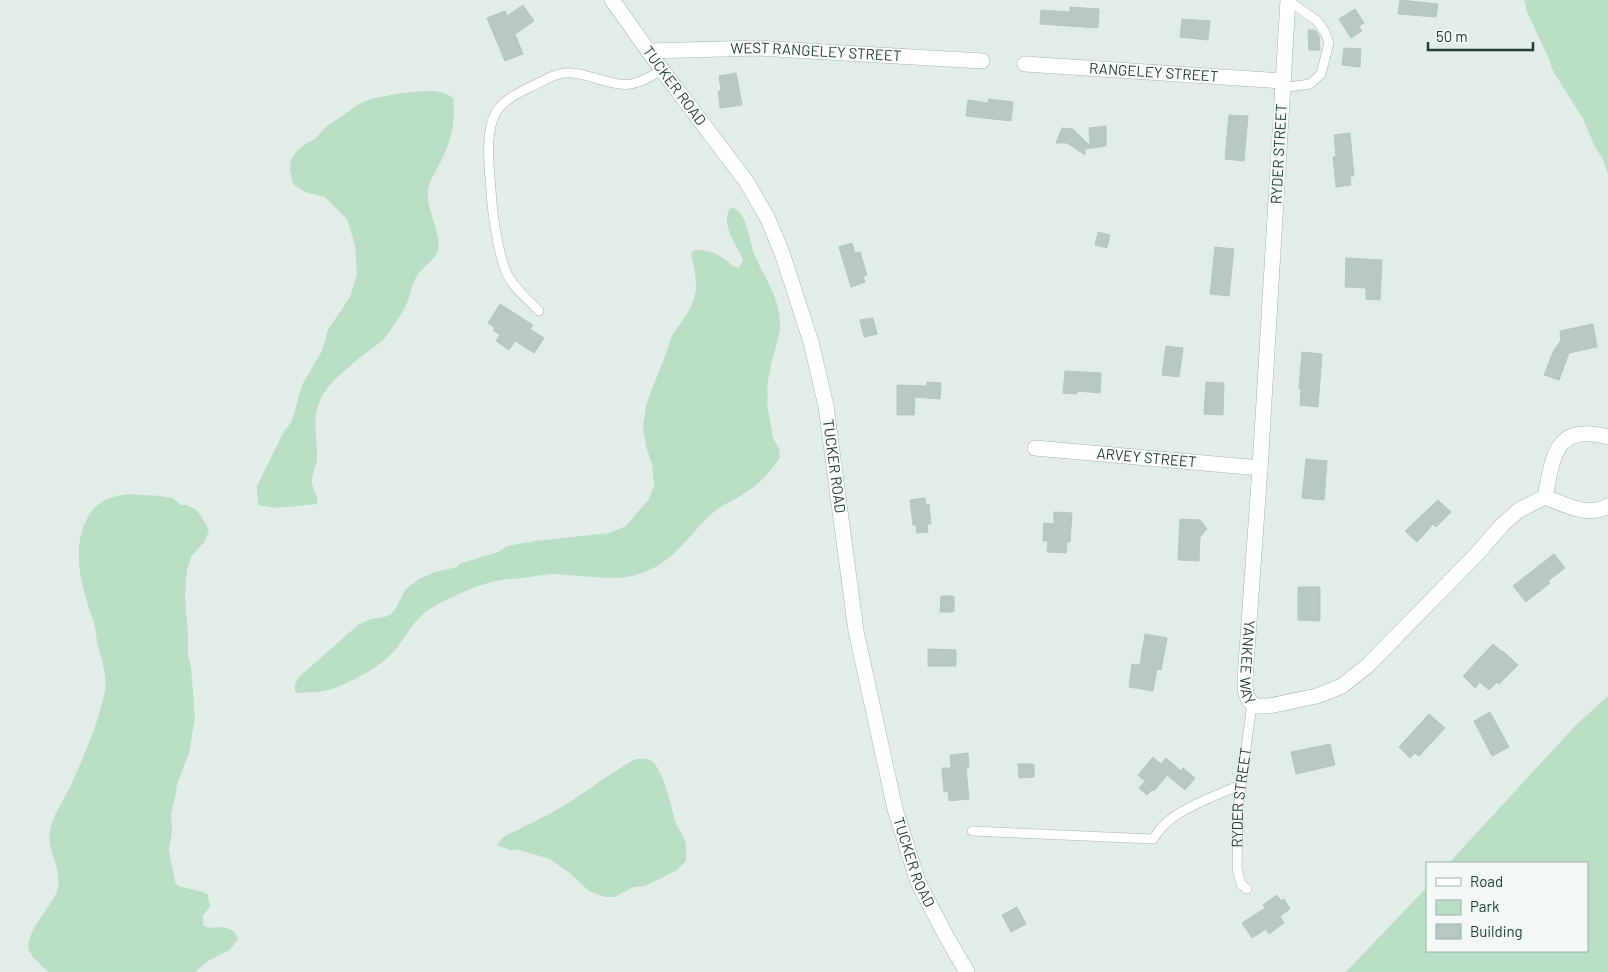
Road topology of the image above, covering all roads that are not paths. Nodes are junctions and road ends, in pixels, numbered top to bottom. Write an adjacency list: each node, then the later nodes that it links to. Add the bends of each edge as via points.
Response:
1 (612, 0): 3 (street, TUCKER ROAD)
2 (1288, 0): 7 (street, RYDER STREET); 7 (lane, via 1318,21 1329,43 1321,74 1310,84)
3 (648, 51): 4 (street, WEST RANGELEY STREET, via 760,48); 6 (street, TUCKER ROAD)
4 (982, 61)
5 (1025, 64): 7 (street, RANGELEY STREET)
6 (662, 70): 9 (lane, via 642,82 625,85 564,72 508,99 492,120 489,161 492,210 507,275); 19 (street, TUCKER ROAD, via 746,181 768,219 782,253 811,342 826,406 856,631 895,808 918,882)
7 (1282, 84): 8 (street, RYDER STREET)
8 (1269, 307): 12 (street, YANKEE WAY)
9 (540, 311)
10 (1608, 437): 13 (street, via 1593,433 1566,440 1552,461)
11 (1035, 448): 12 (street, ARVEY STREET)
12 (1260, 468): 15 (street, YANKEE WAY, via 1246,679 1246,692)
13 (1545, 497): 14 (street, via 1581,510); 15 (street, YANKEE WAY, via 1519,510 1502,525 1367,666 1342,686 1318,696 1269,706)
14 (1608, 506)
15 (1252, 704): 16 (lane, RYDER STREET)
16 (1241, 785): 17 (lane, via 1172,818 1153,839); 18 (lane, RYDER STREET, via 1237,869 1241,884)
17 (972, 831)
18 (1247, 889)
19 (967, 972)

